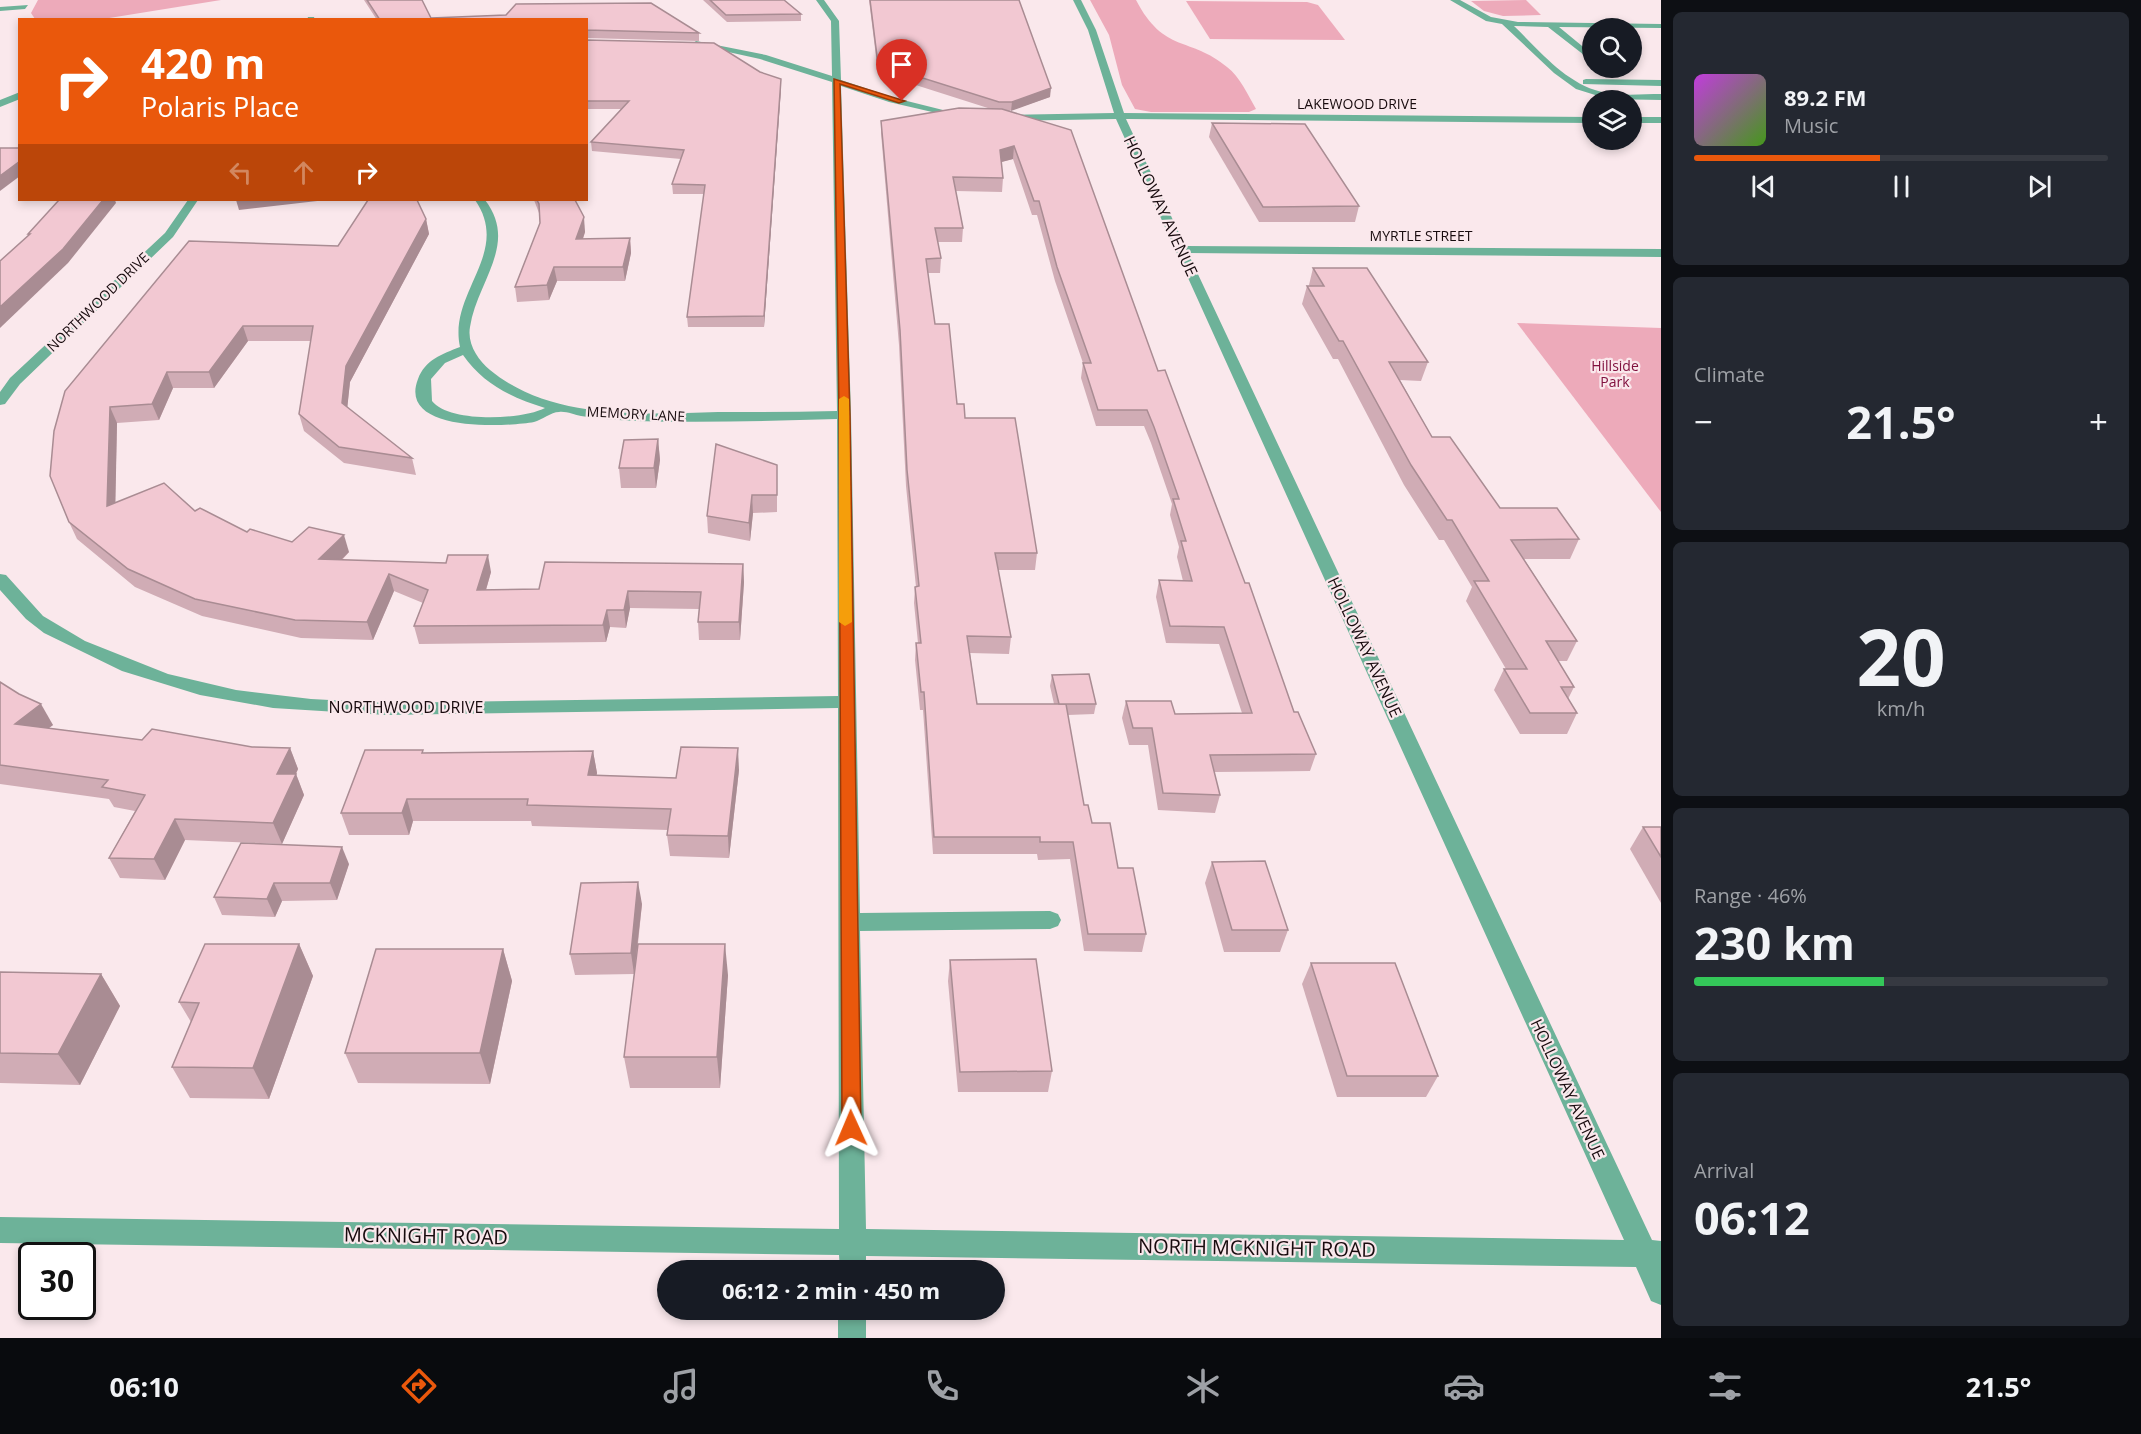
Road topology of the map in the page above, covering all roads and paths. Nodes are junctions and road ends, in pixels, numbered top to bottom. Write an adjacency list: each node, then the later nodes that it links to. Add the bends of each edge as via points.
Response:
1 (820, 0): 16 (street, via 835,21)
2 (1077, 0): 26 (street, HOLLOWAY AVENUE, via 1092,30)
3 (1454, 0): 6 (street, via 1485,18)
4 (28, 4): 5 (street)
5 (0, 9)
6 (1505, 22): 7 (street); 17 (street)
7 (1551, 25): 8 (street); 14 (street)
8 (1582, 25)
9 (1642, 26): 10 (street)
10 (1661, 26)
11 (1642, 27): 12 (street)
12 (1654, 35)
13 (682, 44): 16 (street, via 758,54)
14 (1582, 50)
15 (1616, 78): 18 (street)
16 (836, 81): 25 (street, via 932,111); 38 (street)
17 (1572, 82): 18 (street); 23 (street, via 1608,95)
18 (1621, 82): 19 (street)
19 (1661, 83)
20 (0, 91): 21 (street)
21 (18, 94)
22 (18, 95): 24 (street)
23 (1661, 97)
24 (0, 104)
25 (964, 116)
26 (1120, 117): 27 (street, LAKEWOOD DRIVE); 28 (street, LAKEWOOD DRIVE); 33 (street, HOLLOWAY AVENUE)
27 (996, 118)
28 (1582, 120)
29 (1642, 120): 30 (street)
30 (1661, 120)
31 (192, 201): 36 (street, NORTHWOOD DRIVE, via 170,235 15,381)
32 (481, 201): 35 (street, via 496,224 495,238 466,310 461,332)
33 (1181, 249): 34 (street, MYRTLE STREET); 45 (street, HOLLOWAY AVENUE)
34 (1661, 253)
35 (465, 350): 37 (street, MEMORY LANE, via 495,382); 37 (street, via 441,360 425,376 425,404 437,413 507,420 538,417)
36 (0, 401)
37 (557, 406): 38 (street, MEMORY LANE, via 618,416)
38 (844, 415): 40 (street)
39 (0, 579): 40 (street, NORTHWOOD DRIVE, via 38,620 74,643 126,668 242,699 386,709)
40 (846, 702): 42 (street)
41 (1050, 920): 42 (street)
42 (849, 922): 44 (street)
43 (0, 1230): 44 (street, MCKNIGHT ROAD)
44 (853, 1243): 45 (street, NORTH MCKNIGHT ROAD); 46 (street)
45 (1653, 1254): 47 (street, HOLLOWAY AVENUE)
46 (853, 1260)
47 (1661, 1291)
48 (852, 1320): 49 (street)
49 (852, 1338)

